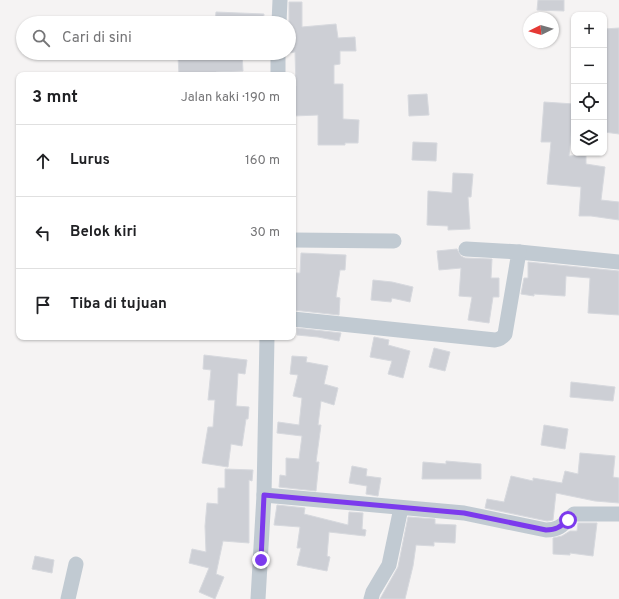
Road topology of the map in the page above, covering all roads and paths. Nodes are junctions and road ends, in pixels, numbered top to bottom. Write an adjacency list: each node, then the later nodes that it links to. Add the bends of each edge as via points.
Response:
1 (280, 0): 2 (street)
2 (279, 16)
3 (278, 60): 4 (street)
4 (278, 72)
5 (296, 240): 6 (street)
6 (394, 241)
7 (466, 248): 8 (street)
8 (519, 252): 9 (street); 10 (street, via 505,334 499,340)
9 (619, 262)
10 (296, 319)
11 (267, 340): 12 (street)
12 (264, 495): 13 (street); 17 (street)
13 (401, 508): 14 (street, via 464,513 546,530 560,527 574,514); 18 (street, via 389,565 373,592)
14 (619, 514)
15 (76, 564): 16 (street)
16 (68, 599)
17 (258, 599)
18 (372, 599)

